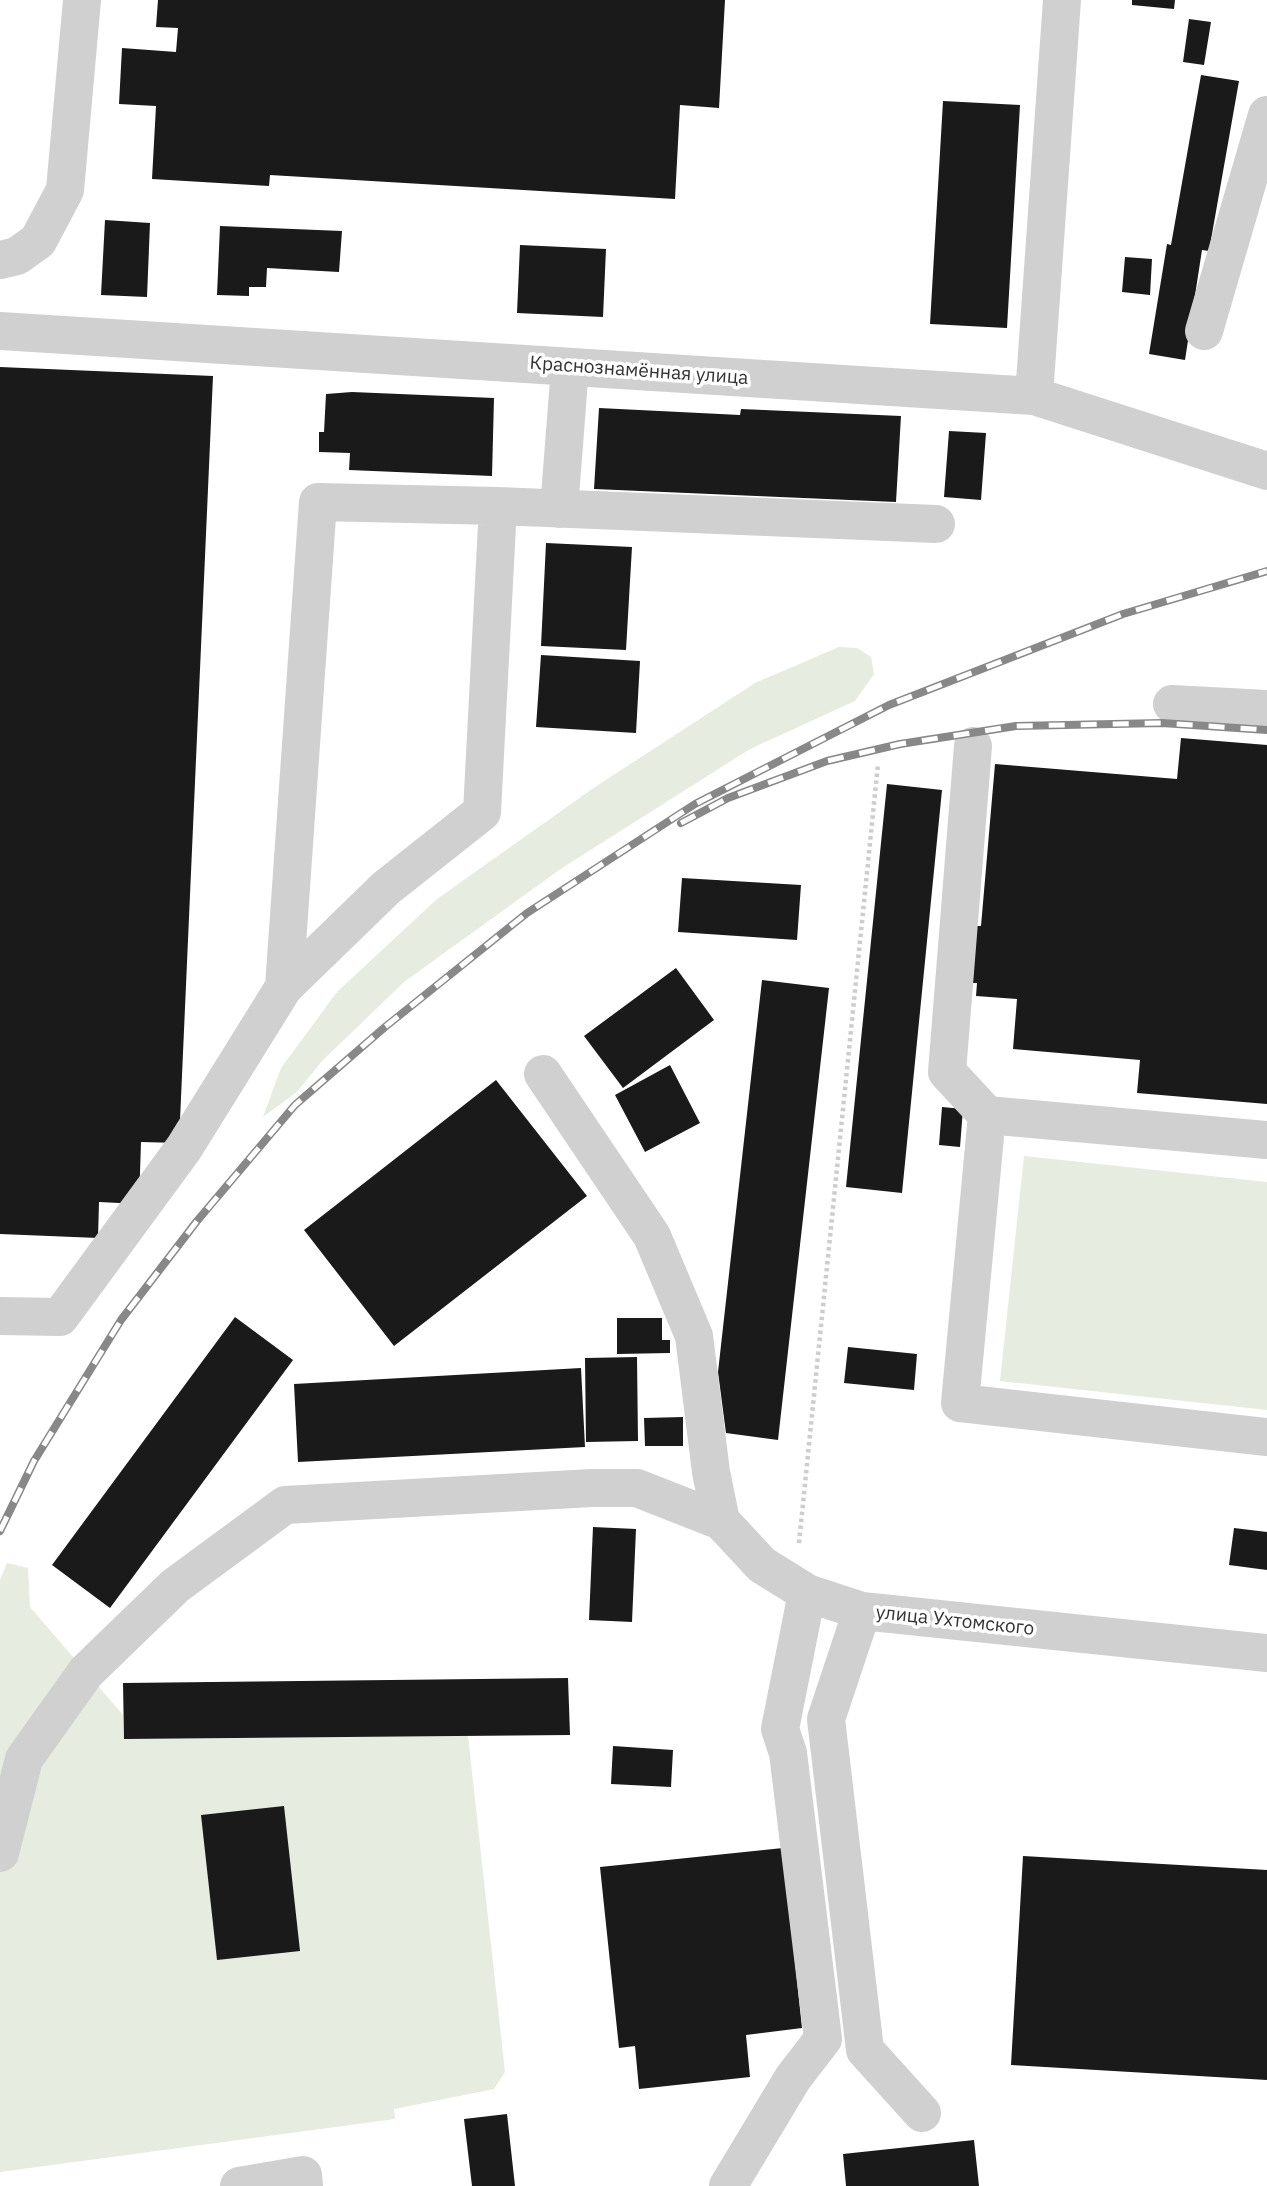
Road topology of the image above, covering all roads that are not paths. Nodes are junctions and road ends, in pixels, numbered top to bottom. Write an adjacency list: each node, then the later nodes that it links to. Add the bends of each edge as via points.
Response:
1 (82, 0): 4 (street, via 65,190 38,241 17,257)
2 (1062, 0): 8 (street)
3 (1267, 115): 6 (street)
4 (0, 260)
5 (0, 331): 7 (street, Краснознамённая улица)
6 (1204, 331)
7 (569, 367): 8 (street, Краснознамённая улица); 11 (street)
8 (1034, 396): 9 (street, Краснознамённая улица)
9 (1267, 471)
10 (498, 506): 11 (street); 16 (street, via 482,812 386,888); 16 (street, via 318,502)
11 (559, 509): 12 (street)
12 (936, 524)
13 (1172, 704): 14 (street)
14 (1267, 709)
15 (973, 746): 18 (street, via 947,1072)
16 (284, 987): 20 (street, via 184,1148 60,1317)
17 (543, 1074): 22 (street, via 652,1236 694,1336)
18 (987, 1115): 19 (street); 21 (street, via 960,1403)
19 (1267, 1140)
20 (0, 1316)
21 (1267, 1437)
22 (721, 1521): 23 (street, улица Ухтомского, via 762,1565); 26 (street, via 637,1488 285,1505 175,1586 86,1672 24,1759)
23 (801, 1589): 24 (street, улица Ухтомского); 30 (street, via 780,1729 788,1753 822,2039)
24 (862, 1611): 25 (street, улица Ухтомского); 27 (street, via 826,1719 865,2050)
25 (1267, 1653)
26 (0, 1853)
27 (922, 2113)
28 (239, 2186): 29 (street, via 303,2175)
29 (304, 2186)
30 (727, 2186)

